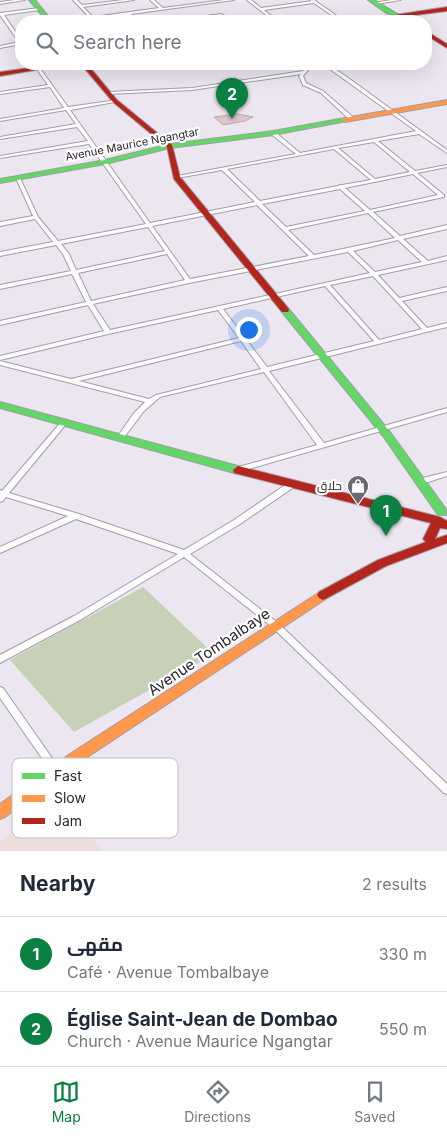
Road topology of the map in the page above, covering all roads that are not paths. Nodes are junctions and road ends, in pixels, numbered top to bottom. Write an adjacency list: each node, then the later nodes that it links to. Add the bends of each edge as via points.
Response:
1 (23, 0): 12 (street)
2 (32, 0): 16 (street)
3 (75, 0): 14 (street)
4 (132, 0): 14 (street)
5 (152, 0): 17 (street)
6 (194, 0): 13 (street)
7 (232, 0): 13 (street)
8 (249, 0): 18 (street)
9 (399, 0): 11 (street)
10 (313, 1): 18 (street); 25 (street)
11 (374, 2): 26 (street)
12 (0, 3)
13 (199, 4): 17 (street)
14 (81, 6): 22 (street)
15 (447, 8): 27 (street)
16 (39, 9): 19 (street); 21 (street)
17 (162, 9): 20 (street)
18 (260, 9): 24 (street)
19 (1, 14): 28 (street)
20 (129, 14): 23 (street)
21 (44, 15)
22 (89, 15)
23 (123, 15)
24 (268, 15)
25 (333, 15)
26 (394, 15)
27 (419, 15)
28 (15, 35)
29 (432, 36): 30 (street)
30 (446, 44)
31 (15, 45): 32 (street)
32 (0, 46)
33 (25, 70): 39 (street)
34 (39, 70): 40 (street)
35 (89, 70): 41 (street)
36 (306, 70): 38 (street)
37 (335, 70): 46 (street)
38 (303, 72): 41 (street, via 192,88); 47 (street, via 304,84 322,92)
39 (0, 74)
40 (50, 86): 42 (street); 45 (street)
41 (108, 92): 43 (street)
42 (0, 93)
43 (115, 101): 45 (street); 55 (street)
44 (447, 102): 46 (street, Avenue Maurice Ngangtar)
45 (67, 109): 48 (street); 49 (street)
46 (392, 112): 47 (street, Avenue Maurice Ngangtar); 50 (street)
47 (352, 119): 51 (street, Avenue Maurice Ngangtar)
48 (0, 120)
49 (79, 125): 52 (street); 54 (street)
50 (420, 132): 53 (street); 57 (street)
51 (273, 133): 55 (street, Avenue Maurice Ngangtar); 58 (street)
52 (0, 138)
53 (374, 140): 56 (street); 63 (street)
54 (91, 142): 59 (street); 60 (street)
55 (170, 146): 60 (street, Avenue Maurice Ngangtar); 64 (street)
56 (335, 148): 58 (street); 66 (street)
57 (447, 152)
58 (300, 154): 62 (street)
59 (0, 157)
60 (105, 162): 65 (street, Avenue Maurice Ngangtar); 74 (street)
61 (447, 166): 63 (street)
62 (224, 169): 64 (street); 69 (street)
63 (413, 172): 66 (street); 70 (street, via 442,196)
64 (177, 177): 71 (street)
65 (18, 178): 67 (street, Avenue Maurice Ngangtar); 72 (street)
66 (374, 180): 68 (street)
67 (0, 181)
68 (340, 186): 69 (street); 70 (street)
69 (258, 203): 71 (street); 76 (street)
70 (369, 211): 76 (street); 77 (street)
71 (207, 214): 74 (street); 85 (street)
72 (36, 217): 73 (street); 78 (street)
73 (0, 224)
74 (149, 224): 78 (street); 80 (street)
75 (447, 226): 77 (street)
76 (284, 229): 82 (street)
77 (398, 237): 79 (street); 84 (street)
78 (57, 242): 81 (street); 86 (street)
79 (349, 250): 82 (street); 87 (street)
80 (169, 252): 86 (street); 88 (street)
81 (0, 254)
82 (313, 257): 85 (street)
83 (447, 258): 84 (street)
84 (427, 263): 87 (street)
85 (252, 269): 88 (street); 92 (street)
86 (74, 271): 90 (street); 94 (street)
87 (375, 275): 89 (street); 93 (street)
88 (189, 281): 94 (street)
89 (326, 285): 92 (street); 101 (street)
90 (0, 287)
91 (447, 289): 93 (street)
92 (273, 295): 95 (street); 102 (street)
93 (398, 300): 98 (street)
94 (89, 303): 96 (street); 99 (street)
95 (219, 307): 99 (street); 100 (street)
96 (0, 323)
97 (447, 325): 98 (street)
98 (426, 330): 101 (street)
99 (108, 332): 103 (street)
100 (242, 339): 105 (street); 106 (street)
101 (378, 342): 102 (street)
102 (323, 357): 105 (street); 111 (street)
103 (0, 358)
104 (0, 363): 106 (street)
105 (266, 371): 107 (street); 113 (street)
106 (71, 381): 107 (street)
107 (148, 401): 112 (street)
108 (0, 405): 110 (street)
109 (447, 410): 111 (street)
110 (64, 423): 112 (street); 118 (street)
111 (382, 428): 113 (street); 116 (street)
112 (120, 438): 114 (street)
113 (322, 446): 114 (street)
114 (238, 470): 117 (street)
115 (447, 474): 116 (street)
116 (422, 481): 120 (street)
117 (294, 483): 120 (street, via 404,512); 124 (street)
118 (1, 496): 119 (street)
119 (76, 516): 123 (street); 124 (street)
120 (442, 518): 122 (street, via 442,531)
121 (447, 538): 122 (street, Avenue Tombalbaye)
122 (427, 542): 125 (street, Avenue Tombalbaye, via 371,567)
123 (0, 550)
124 (184, 553): 125 (street); 126 (street, via 77,618)
125 (275, 625): 129 (street, Avenue Tombalbaye); 130 (street)
126 (0, 658)
127 (0, 691): 128 (street)
128 (46, 758)
129 (77, 758)
130 (447, 790)
131 (12, 803): 132 (street, Avenue Tombalbaye)
132 (0, 812)

